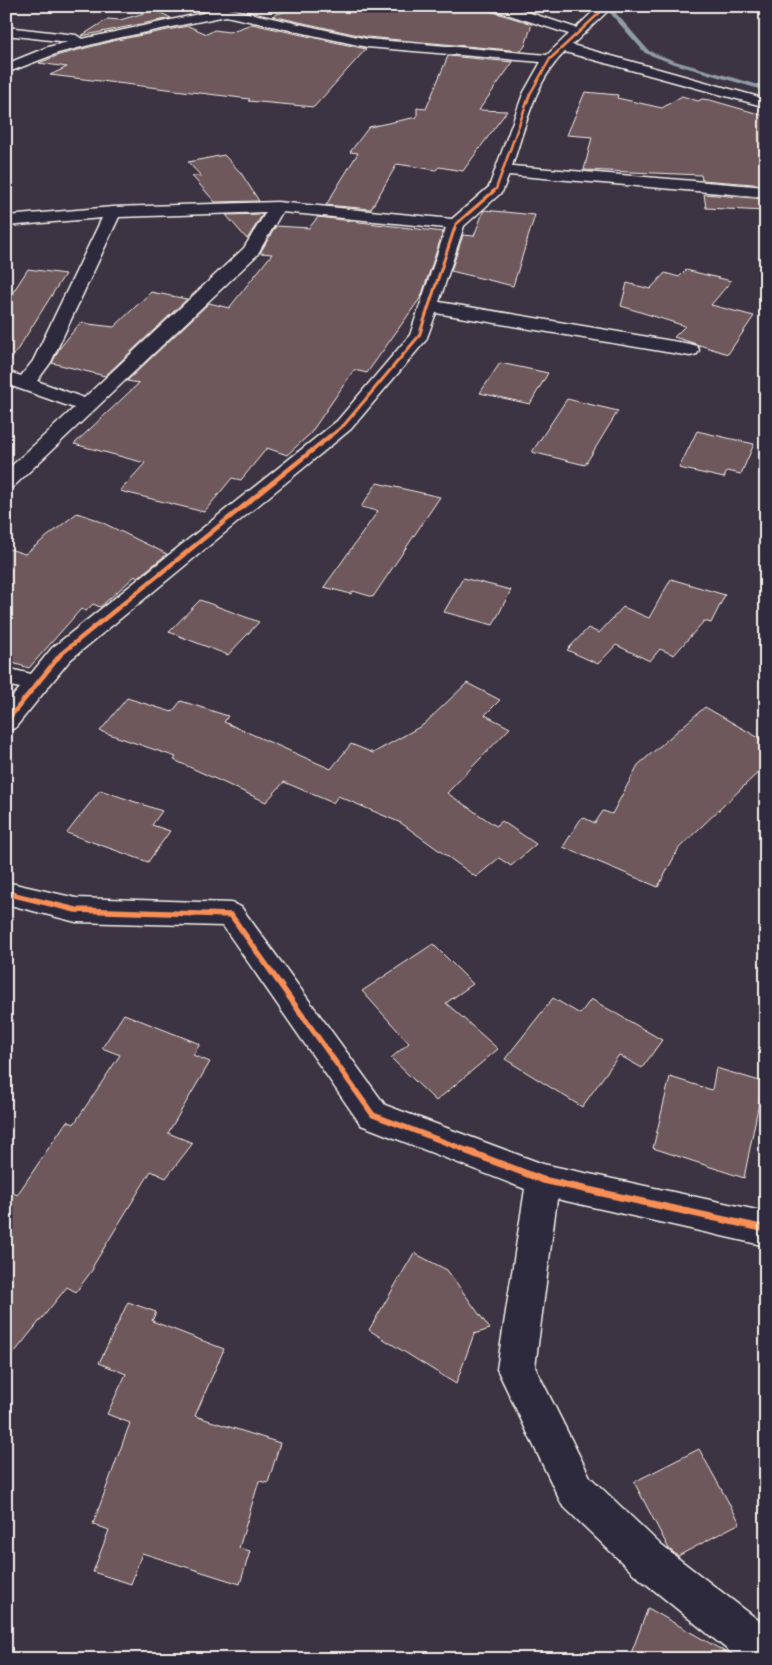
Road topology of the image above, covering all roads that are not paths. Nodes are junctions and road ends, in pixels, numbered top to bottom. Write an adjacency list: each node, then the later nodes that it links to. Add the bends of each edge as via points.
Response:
1 (199, 6): 4 (street)
2 (495, 6): 6 (street)
3 (605, 9): 6 (street)
4 (223, 13): 7 (street); 8 (street, via 367,43)
5 (6, 31): 7 (street)
6 (579, 33): 8 (street)
7 (90, 41): 9 (street, via 53,50)
8 (557, 53): 10 (street); 11 (street, via 530,94)
9 (6, 69)
10 (766, 103)
11 (503, 170): 12 (street); 16 (street, via 496,190)
12 (766, 192)
13 (277, 207): 14 (street); 16 (street); 21 (street, via 251,252)
14 (113, 212): 15 (street); 20 (street, via 42,362)
15 (6, 221)
16 (456, 224): 17 (street)
17 (429, 306): 18 (street); 24 (street, via 419,336 344,425 61,654)
18 (690, 350)
19 (6, 377): 20 (street)
20 (26, 383): 21 (street)
21 (88, 406): 22 (street)
22 (6, 483)
23 (6, 676): 24 (street)
24 (36, 684): 25 (street)
25 (6, 722)
26 (6, 893): 27 (street, via 76,910 231,915 373,1114)
27 (543, 1180): 28 (street); 29 (street, via 516,1369 576,1491 648,1560)
28 (766, 1229)
29 (766, 1653)

